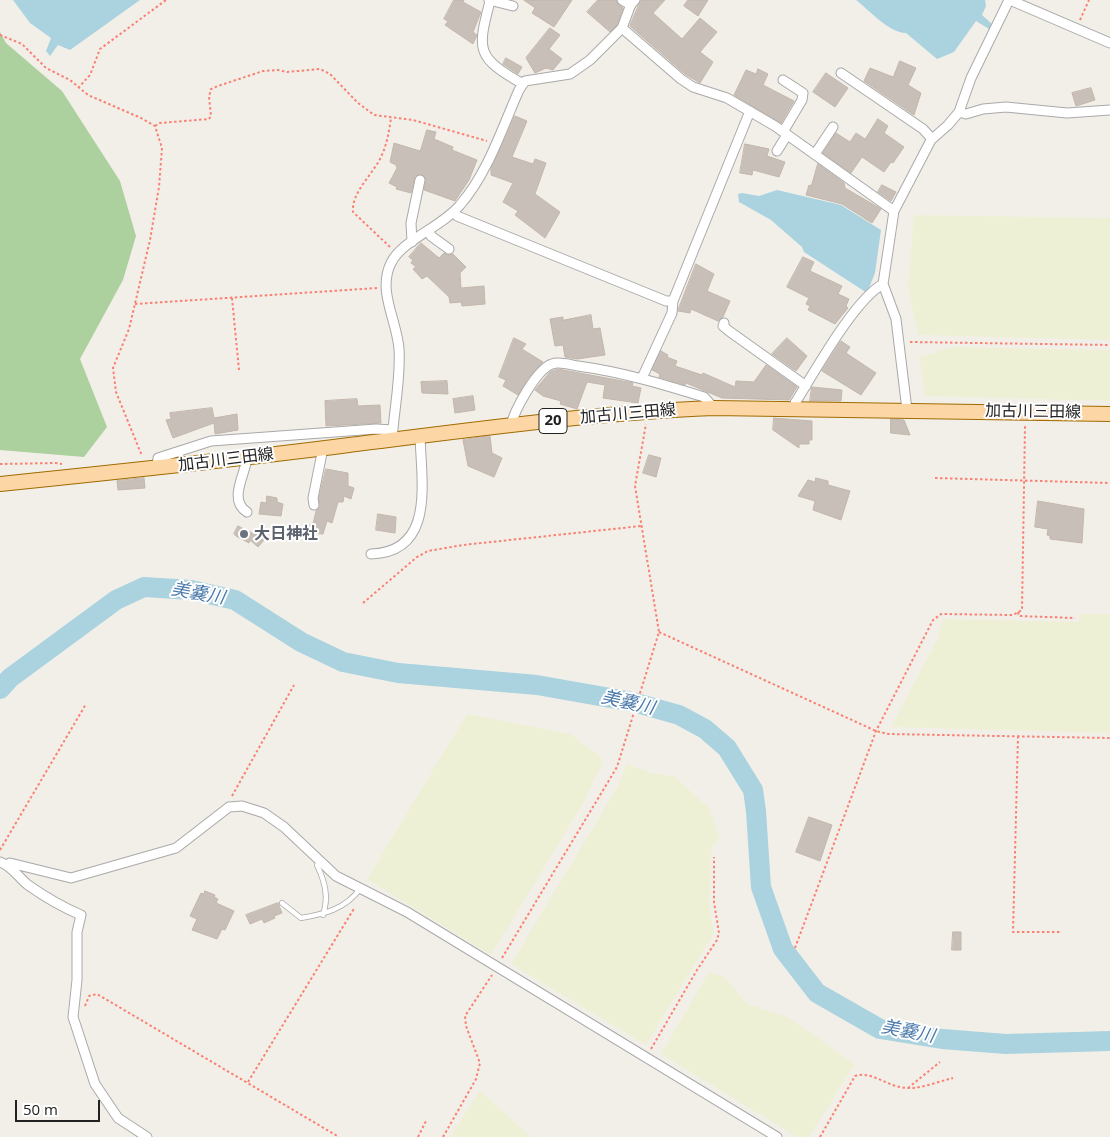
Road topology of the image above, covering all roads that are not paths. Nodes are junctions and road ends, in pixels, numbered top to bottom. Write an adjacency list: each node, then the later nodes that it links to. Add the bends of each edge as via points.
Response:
1 (489, 0): 5 (street); 10 (street, via 480,37 481,49 489,62)
2 (622, 0): 4 (street)
3 (1010, 0): 7 (street); 13 (street, via 971,78)
4 (633, 3): 6 (street)
5 (513, 6)
6 (622, 28): 10 (street, via 590,60 570,74 525,81); 12 (street, via 687,83 727,98)
7 (1110, 43)
8 (840, 73): 16 (street, via 923,129)
9 (783, 80): 15 (street, via 803,93)
10 (523, 84): 20 (street, via 477,184)
11 (1110, 110): 13 (street, via 1061,113 1006,108 966,114)
12 (750, 111): 15 (street); 26 (street)
13 (959, 112): 16 (street)
14 (833, 127): 18 (street)
15 (785, 133): 17 (street); 18 (street)
16 (932, 139): 21 (street, via 907,181)
17 (777, 152)
18 (815, 154): 21 (street)
19 (420, 180): 23 (street, via 411,223)
20 (454, 211): 22 (street); 26 (street, via 457,216)
21 (894, 211): 25 (street)
22 (429, 232): 23 (street); 24 (street)
23 (412, 242): 35 (street, via 397,254 386,279 399,348)
24 (449, 248)
25 (883, 284): 29 (street, via 873,290 842,328); 32 (street, via 896,319)
26 (673, 302): 28 (street, via 672,313)
27 (724, 323): 29 (street, via 729,331)
28 (642, 378): 30 (street, via 704,397); 34 (street, via 618,371 554,363 543,368 532,383 512,418)
29 (806, 386): 31 (street)
30 (714, 408): 31 (main road, 加古川三田線 / 20); 34 (main road, 加古川三田線 / 20, via 648,411)
31 (794, 409): 32 (main road, 加古川三田線 / 20)
32 (907, 410): 33 (main road, 加古川三田線 / 20)
33 (1110, 414)
34 (511, 426): 36 (main road, 加古川三田線 / 20)
35 (392, 435): 36 (main road, 加古川三田線 / 20); 37 (main road, 加古川三田線 / 20); 39 (street, via 376,429 211,441 158,458)
36 (420, 435): 43 (street, via 421,504 417,528 410,539 385,554)
37 (323, 448): 38 (main road, 加古川三田線 / 20); 41 (street)
38 (247, 458): 39 (main road, 加古川三田線 / 20); 42 (street, via 237,500)
39 (152, 469): 40 (main road, 加古川三田線 / 20)
40 (0, 484)
41 (314, 505)
42 (247, 512)
43 (371, 554)
44 (320, 861): 45 (street, via 284,827 264,813 242,806 229,807 176,848 71,878); 46 (street, via 336,876); 48 (lane, via 318,865 327,904)
45 (4, 864): 49 (street, via 40,893 81,915 77,932 73,1017 95,1084 118,1118)
46 (362, 888): 48 (lane, via 339,908); 50 (street, via 407,912)
47 (282, 904): 48 (lane, via 301,918)
48 (323, 915)
49 (147, 1137)
50 (777, 1137)

